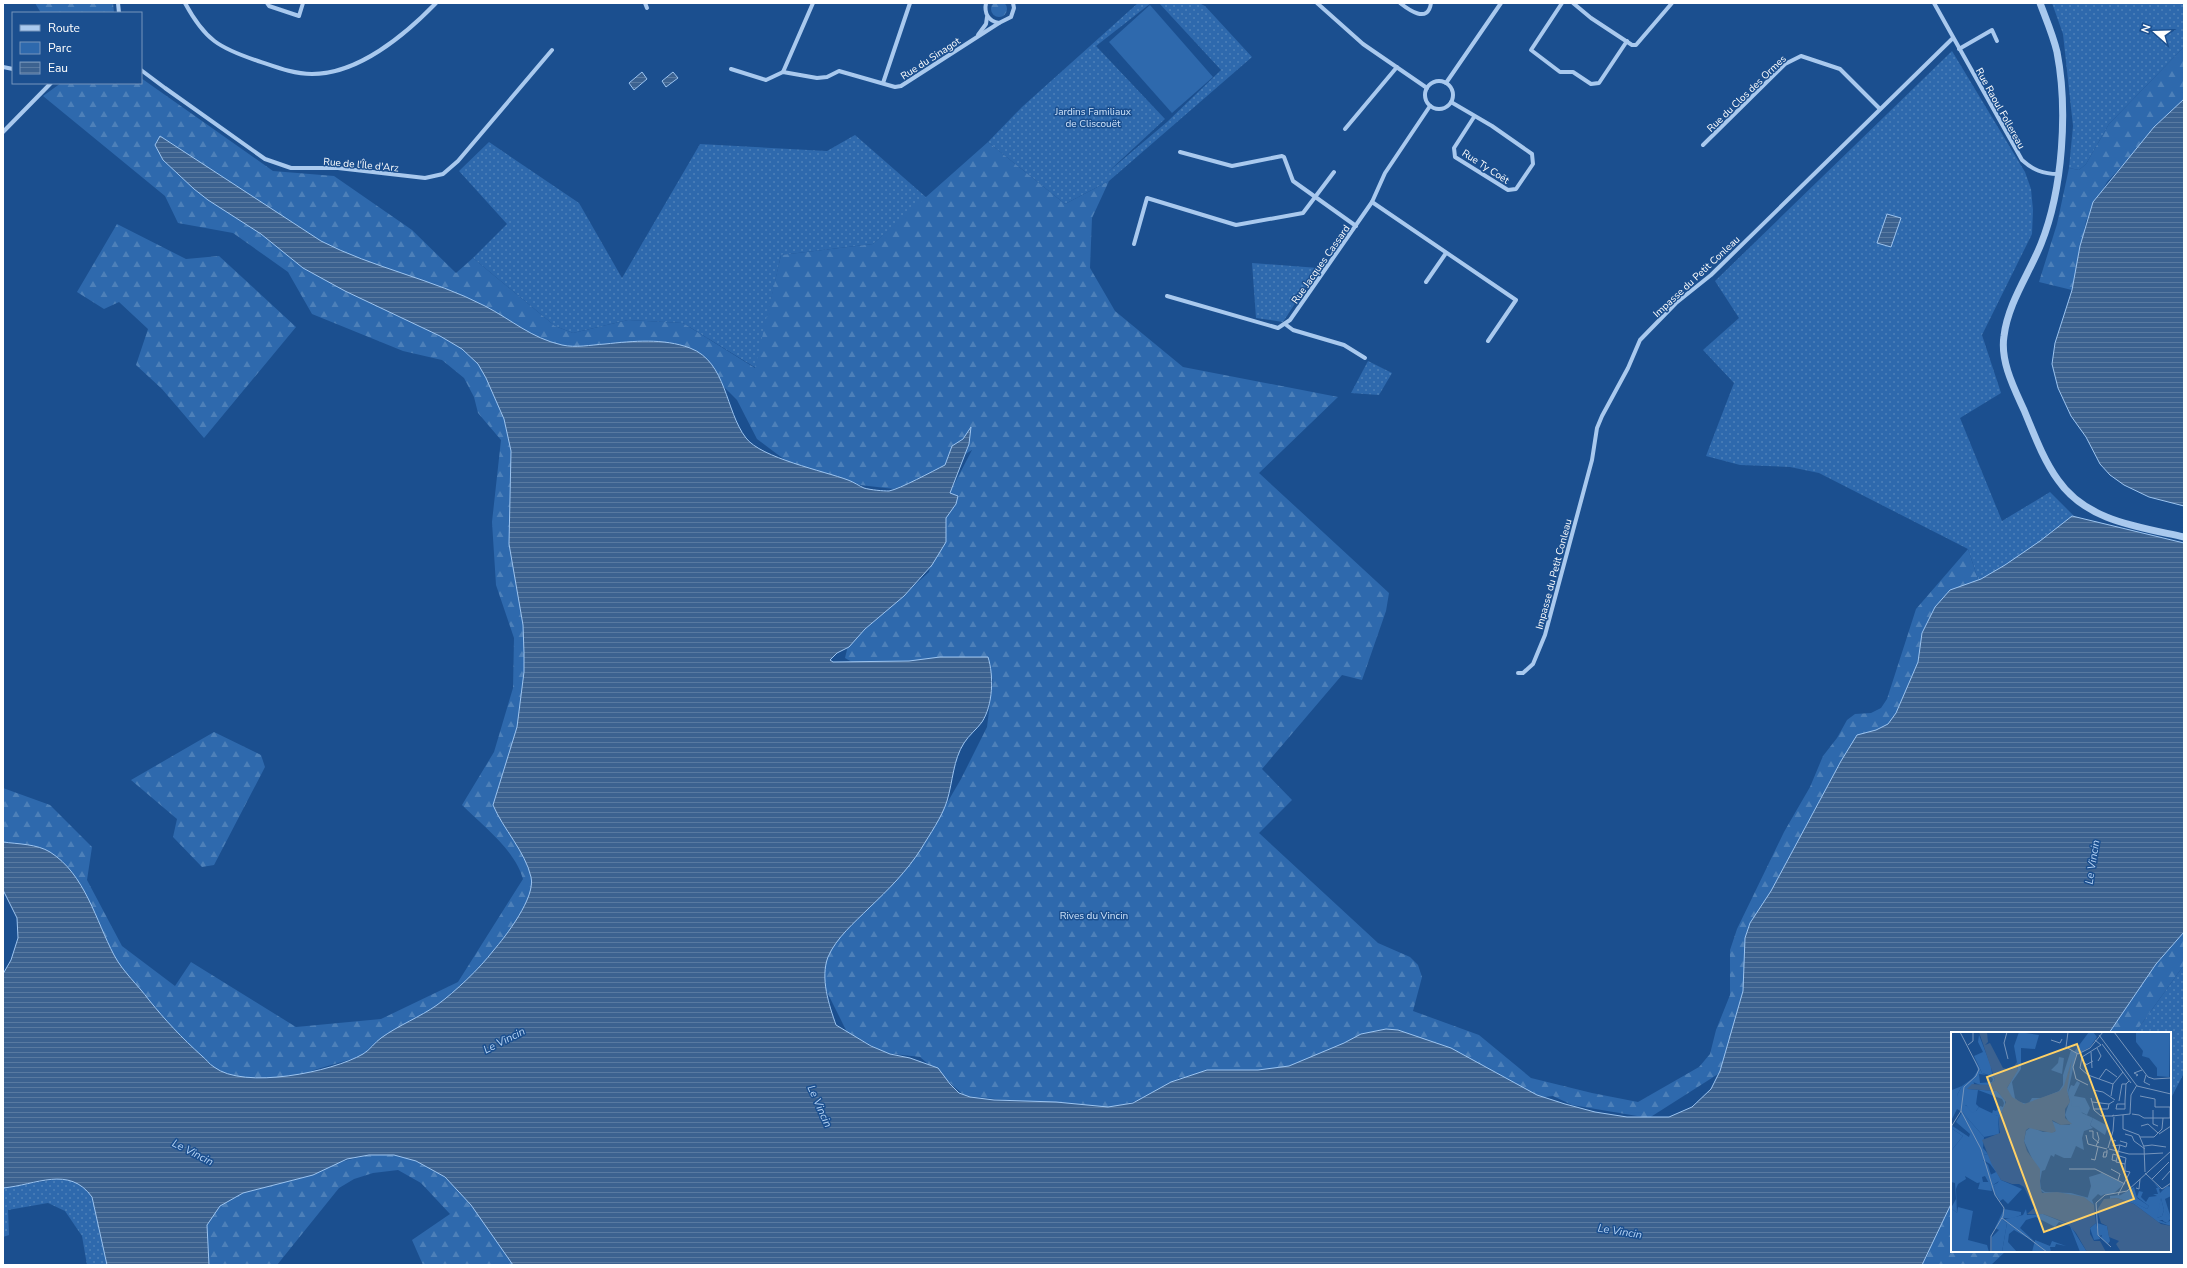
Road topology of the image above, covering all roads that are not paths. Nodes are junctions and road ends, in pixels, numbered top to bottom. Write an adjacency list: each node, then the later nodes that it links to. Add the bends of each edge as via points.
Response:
1 (185, 3): 4 (street, via 201,29 219,46 289,71 313,74 347,66 375,53 394,42)
2 (267, 3): 3 (street, via 269,6 299,16)
3 (304, 3)
4 (436, 3)
5 (645, 3): 19 (street)
6 (813, 3): 31 (street)
7 (910, 3): 32 (street)
8 (986, 3): 20 (street)
9 (1013, 3): 21 (street, Rue du Sinagot, via 1011,17)
10 (1317, 3): 28 (street, via 1363,44)
11 (1400, 3): 12 (street, via 1414,14 1420,15 1428,10)
12 (1431, 3)
13 (1502, 3): 33 (street)
14 (1562, 3): 24 (street, via 1531,50 1560,72 1573,72 1591,84 1596,84)
15 (1573, 3): 24 (street)
16 (1672, 3): 24 (street, via 1638,44 1632,45)
17 (1934, 3): 23 (street, Rue Raoul Follereau)
18 (2040, 3): 45 (street, via 2054,40 2060,69 2062,112)
19 (647, 8)
20 (987, 16): 21 (street); 22 (street, Rue du Sinagot, via 986,24)
21 (999, 23): 22 (street, Rue du Sinagot)
22 (977, 37): 32 (street, Rue du Sinagot, via 901,86)
23 (1953, 38): 26 (street, Rue Raoul Follereau); 38 (street, Impasse du Petit Conleau)
24 (1627, 41)
25 (1997, 41): 26 (street, via 1992,30)
26 (1959, 49): 45 (street, Rue Raoul Follereau, via 2022,160 2032,169)
27 (552, 50): 30 (street, Rue de l'Île d'Arz, via 458,161 443,174 424,178 338,168 291,168 265,159)
28 (1397, 67): 35 (street); 40 (street)
29 (731, 69): 31 (street, via 766,80)
30 (142, 71)
31 (783, 72): 32 (street, Rue du Sinagot, via 817,78 827,77 839,71)
32 (883, 83)
33 (1446, 83): 35 (street, via 1436,82); 36 (street, via 1452,90)
34 (49, 84): 41 (street)
35 (1427, 88): 37 (street, via 1425,98)
36 (1450, 102): 37 (street, via 1441,109); 39 (street, Rue Ty Coët)
37 (1430, 106): 47 (street, Rue Jacques Cassard, via 1385,173)
38 (1879, 108): 42 (street, Rue du Clos des Ormes, via 1840,69 1801,56 1785,64); 57 (street, Impasse du Petit Conleau, via 1711,275 1676,303 1640,340 1596,428 1592,460 1537,658 1527,669)
39 (1474, 117): 39 (street, Rue Ty Coët, via 1492,126 1532,154 1533,164 1516,189 1508,190 1456,157 1454,148)
40 (1345, 128)
41 (3, 132)
42 (1703, 145)
43 (1180, 152): 46 (street, via 1232,166 1282,156 1292,180)
44 (1334, 172): 46 (street)
45 (2058, 174): 56 (street, via 2046,232 2006,323 2003,349 2010,377 2044,456 2058,481 2077,501 2109,518)
46 (1316, 198): 48 (street); 49 (street, via 1304,213 1236,225 1147,198)
47 (1372, 202): 48 (street, Rue Jacques Cassard); 50 (street)
48 (1356, 226): 53 (street, Rue Jacques Cassard, via 1290,320)
49 (1134, 244)
50 (1446, 254): 51 (street); 54 (street, via 1516,300)
51 (1426, 282)
52 (1167, 296): 53 (street, via 1278,328)
53 (1284, 324): 55 (street, via 1293,330 1344,345)
54 (1488, 341)
55 (1365, 358)
56 (2184, 537)
57 (1518, 673)

